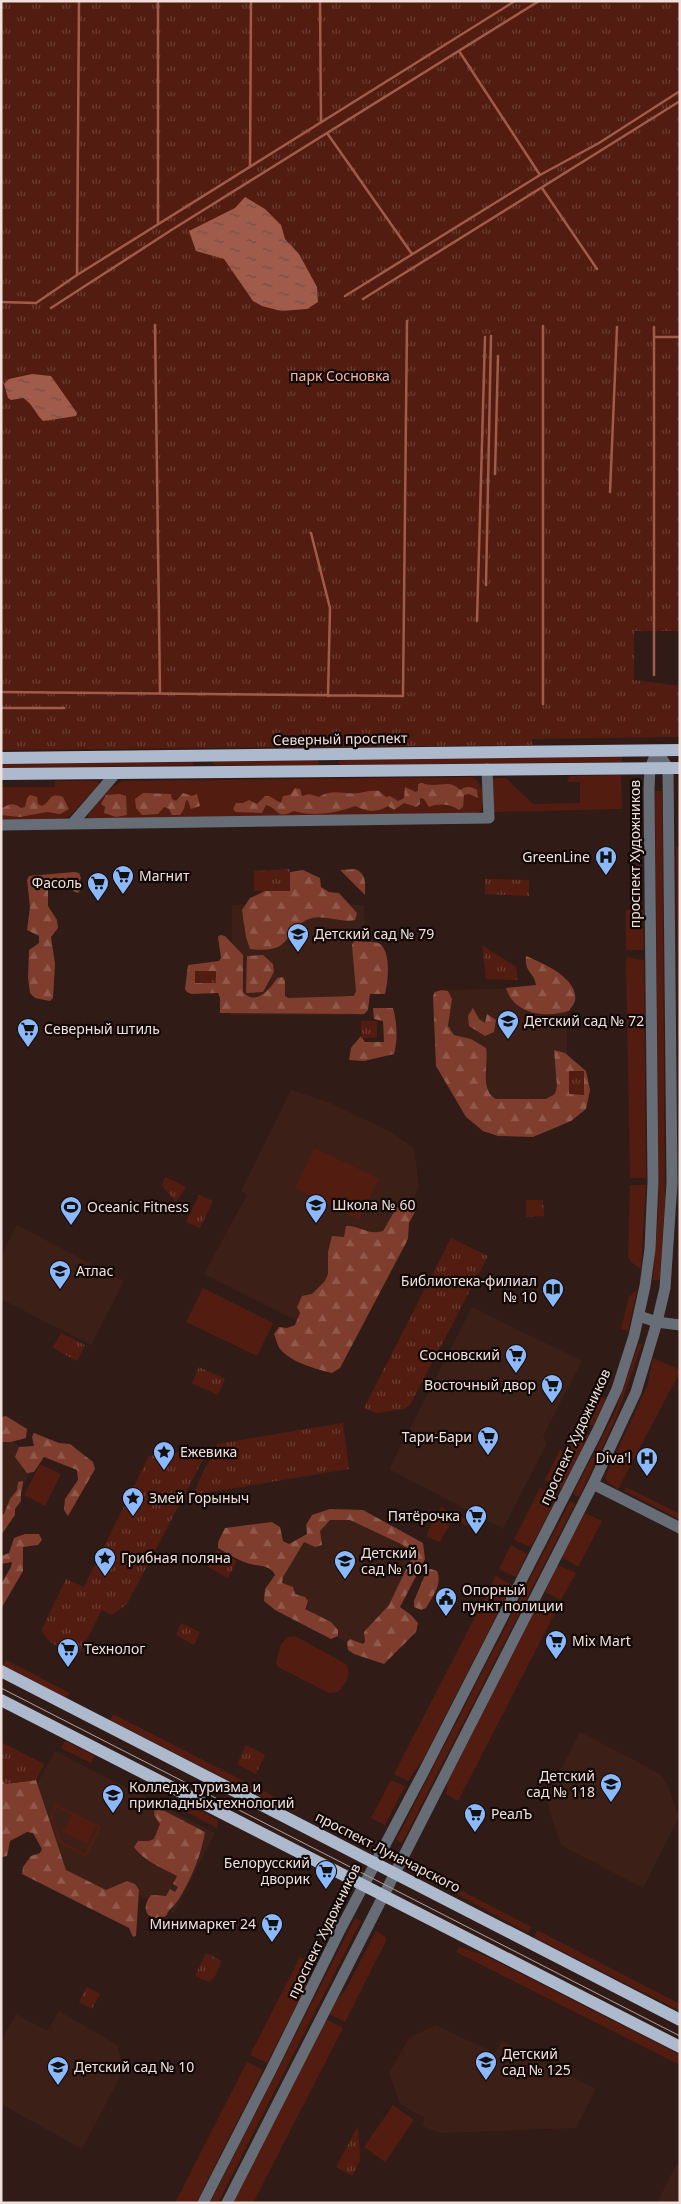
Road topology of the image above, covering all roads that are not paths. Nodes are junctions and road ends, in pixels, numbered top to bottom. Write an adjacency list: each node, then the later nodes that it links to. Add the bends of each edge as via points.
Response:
1 (657, 750): 2 (main road, Северный проспект); 3 (main road, Северный проспект); 6 (street, проспект Художников); 7 (street)
2 (680, 750)
3 (336, 754): 4 (main road, Северный проспект); 9 (main road, via 330,759)
4 (199, 756): 5 (main road, Северный проспект); 11 (main road, via 204,761)
5 (1, 758)
6 (650, 768): 7 (main road); 8 (main road); 15 (street, проспект Художников, via 653,1191)
7 (674, 768): 17 (street, via 672,1200 665,1288)
8 (487, 769): 9 (main road); 13 (street, via 489,818)
9 (336, 771): 11 (main road)
10 (116, 773): 11 (main road); 12 (main road); 13 (street)
11 (200, 773)
12 (1, 774)
13 (72, 824): 14 (street)
14 (1, 825)
15 (639, 1316): 17 (street); 23 (street, проспект Художников, via 622,1374 597,1432)
16 (680, 1318): 17 (street)
17 (658, 1319): 18 (street); 19 (street, via 636,1392)
18 (680, 1325)
19 (593, 1484): 20 (street); 24 (street)
20 (680, 1528)
21 (1, 1671): 23 (main road, проспект Луначарского)
22 (1, 1700): 25 (main road)
23 (375, 1862): 24 (main road, проспект Луначарского); 25 (street, проспект Художников)
24 (395, 1873): 26 (street); 27 (main road, проспект Луначарского)
25 (362, 1886): 26 (main road); 29 (street, проспект Художников)
26 (383, 1897): 28 (main road); 30 (street)
27 (680, 2020)
28 (680, 2047)
29 (203, 2203)
30 (227, 2203)

